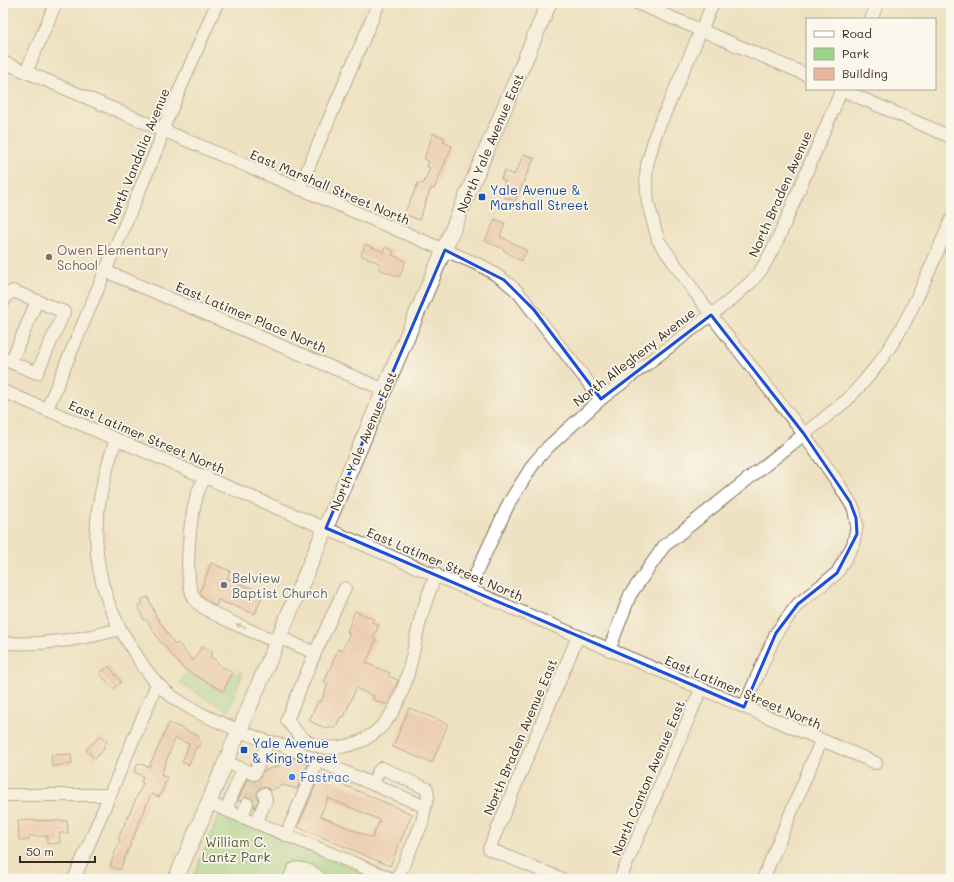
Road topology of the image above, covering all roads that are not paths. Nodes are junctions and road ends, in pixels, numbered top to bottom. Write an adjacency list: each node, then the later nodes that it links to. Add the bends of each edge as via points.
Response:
1 (56, 3): 11 (street)
2 (217, 3): 15 (street, North Vandalia Avenue)
3 (379, 3): 17 (street)
4 (549, 3): 19 (main road, North Yale Avenue East)
5 (637, 3): 9 (street)
6 (713, 3): 9 (street, North Allegheny Avenue)
7 (878, 3): 8 (street)
8 (871, 18)
9 (701, 30): 12 (street); 24 (street, North Allegheny Avenue, via 656,133 646,178 648,203 658,240)
10 (3, 62): 11 (street, East Marshall Street North)
11 (26, 72): 15 (street, East Marshall Street North)
12 (806, 75)
13 (841, 90): 24 (street, North Braden Avenue, via 768,260 751,282)
14 (843, 90): 16 (street)
15 (162, 131): 17 (street, East Marshall Street North); 20 (street, North Vandalia Avenue, via 160,144)
16 (951, 137)
17 (299, 189): 19 (street, East Marshall Street North)
18 (951, 220): 31 (street, via 910,315 883,359 847,400)
19 (445, 250): 27 (main road, North Yale Avenue East); 29 (street, East Marshall Street North, via 482,266 518,292)
20 (105, 271): 25 (street, North Vandalia Avenue); 27 (street, East Latimer Place North)
21 (31, 299): 22 (street, via 13,291 6,296); 23 (street); 26 (street)
22 (3, 303)
23 (64, 312): 25 (street); 26 (street, via 37,373)
24 (711, 315): 29 (street, North Allegheny Avenue); 31 (street)
25 (84, 321): 30 (street, North Vandalia Avenue)
26 (7, 360)
27 (385, 390): 34 (main road, North Yale Avenue East)
28 (3, 391): 30 (street, East Latimer Street North)
29 (601, 399): 37 (street, North Allegheny Avenue, via 557,438 534,463 510,501)
30 (46, 409): 32 (street, East Latimer Street North)
31 (804, 434): 42 (street, via 664,546 630,595); 46 (street, via 850,502 856,518 857,534 837,573 798,604 776,633)
32 (116, 438): 33 (street, East Latimer Street North); 38 (street, via 100,495 96,546 107,598)
33 (205, 476): 34 (street, East Latimer Street North); 40 (street, one-way to 33, via 227,620 197,602 191,592 188,558 196,498)
34 (326, 528): 35 (street, East Latimer Street North); 40 (main road, North Yale Avenue East)
35 (436, 574): 37 (street, East Latimer Street North); 43 (street, via 421,618 409,675 385,724 367,738 344,747 315,747 294,730 287,720)
36 (345, 588): 43 (street)
37 (469, 588): 39 (street, East Latimer Street North)
38 (120, 629): 41 (street, via 101,635 57,642); 44 (street)
39 (578, 636): 42 (street, East Latimer Street North); 70 (street, North Braden Avenue East, via 488,849)
40 (278, 639): 43 (street); 47 (main road, North Yale Avenue East)
41 (3, 643)
42 (609, 650): 45 (street, East Latimer Street North)
43 (315, 653)
44 (157, 684): 47 (street, via 208,717); 57 (street)
45 (701, 689): 46 (street, East Latimer Street North); 71 (street, North Canton Avenue East)
46 (744, 707): 48 (street, East Latimer Street North)
47 (239, 730): 49 (street); 51 (main road, North Yale Avenue East)
48 (820, 741): 52 (street, East Latimer Street North); 72 (street)
49 (268, 742): 50 (street, via 277,742); 53 (street, via 254,774)
50 (318, 760): 54 (street); 64 (street)
51 (226, 762): 53 (street); 58 (main road, North Yale Avenue East)
52 (876, 763)
53 (243, 769): 61 (street)
54 (373, 784): 60 (street); 60 (street, via 382,768 420,784 427,789)
55 (264, 794): 63 (street, via 266,800)
56 (3, 795): 57 (street)
57 (110, 795): 65 (street)
58 (209, 803): 61 (street); 66 (main road, North Yale Avenue East)
59 (247, 804): 62 (street)
60 (425, 807): 69 (street, via 422,823 399,875)
61 (226, 810): 62 (street)
62 (242, 816): 63 (street)
63 (256, 823): 64 (street)
64 (286, 835): 69 (street)
65 (74, 879)
66 (176, 879)
67 (289, 879): 68 (street, via 294,869 299,867)
68 (320, 879)
69 (393, 879)
70 (562, 879)
71 (620, 879)
72 (763, 879)

